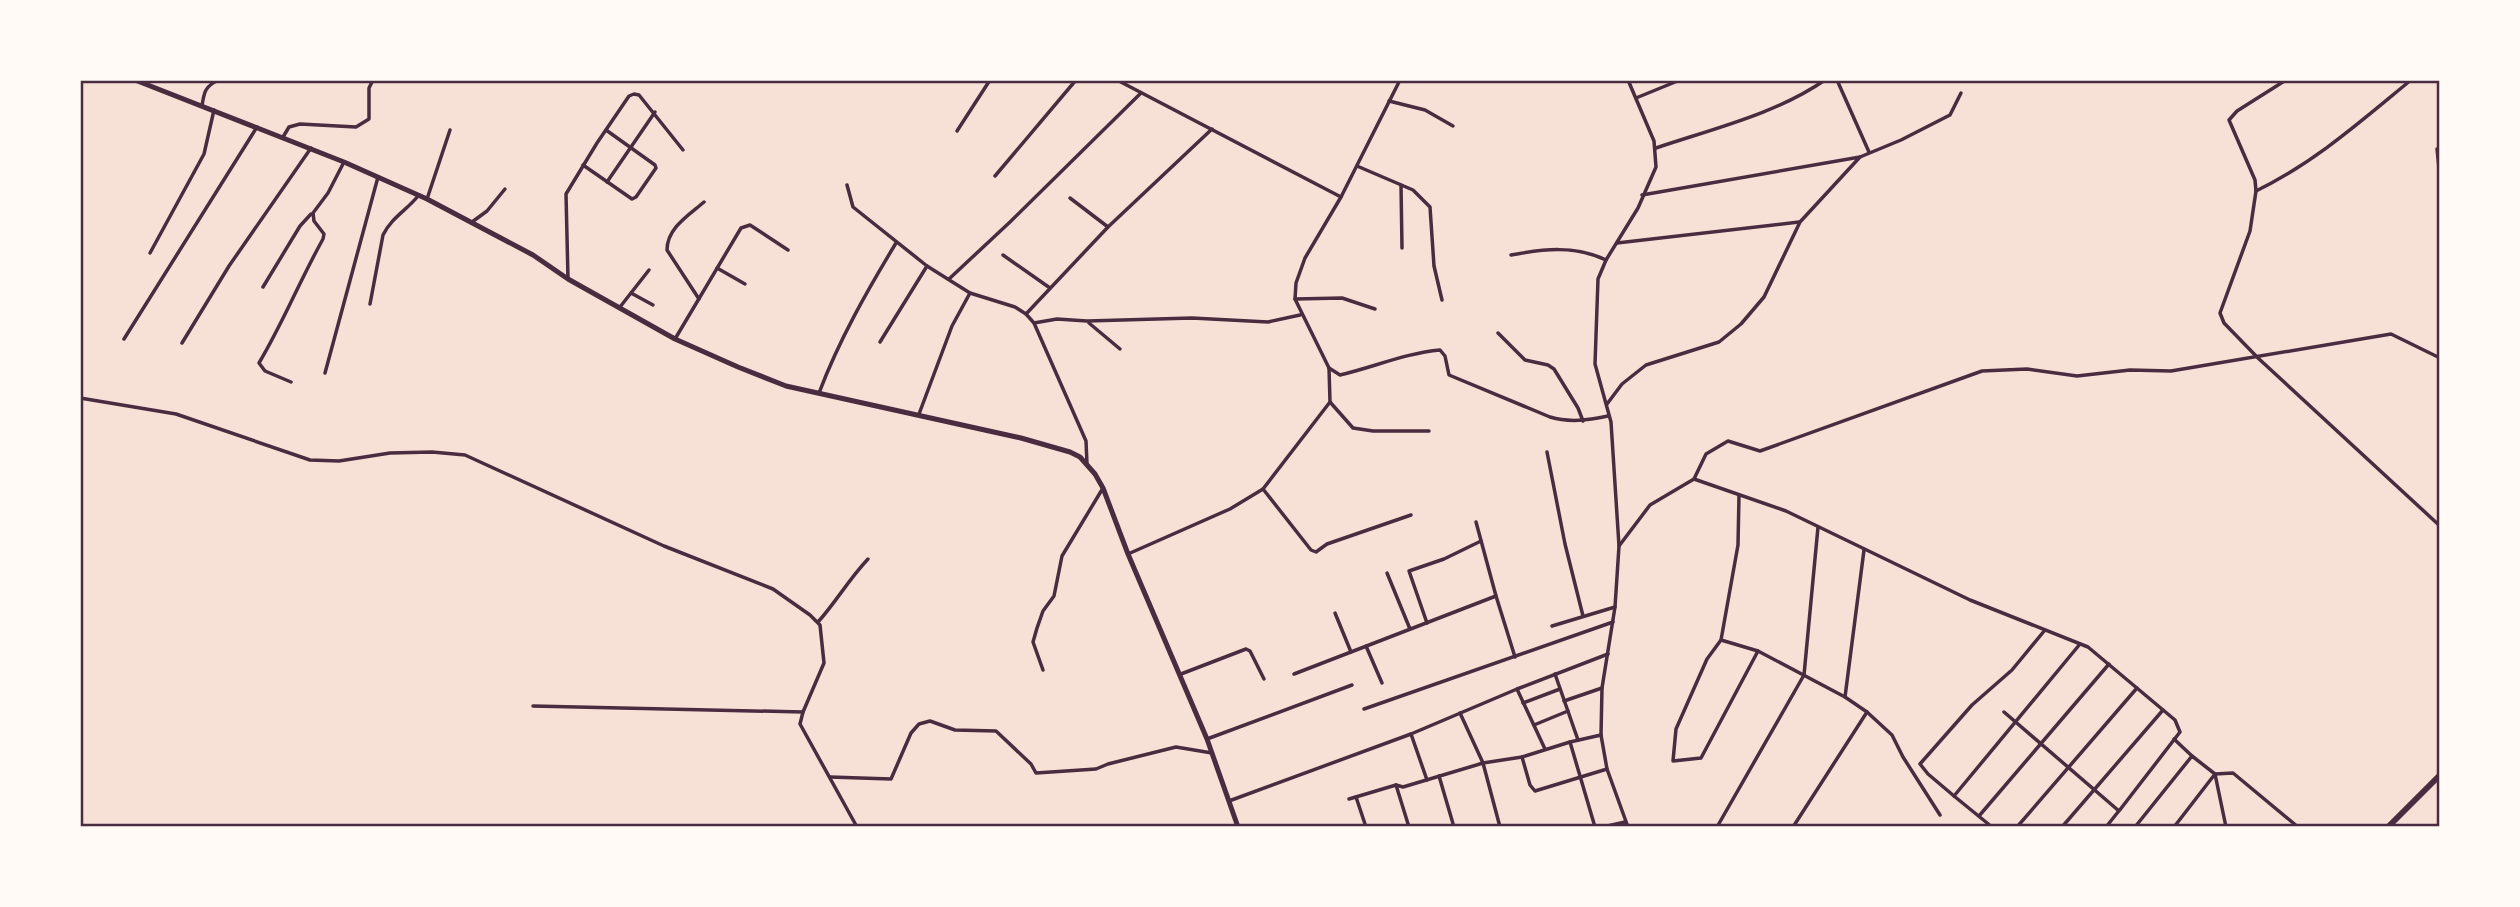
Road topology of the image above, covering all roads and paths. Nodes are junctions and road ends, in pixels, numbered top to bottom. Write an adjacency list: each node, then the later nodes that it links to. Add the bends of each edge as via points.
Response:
1 (135, 80): 20 (main road)
2 (213, 80): 15 (street)
3 (219, 80): 15 (street)
4 (373, 80): 29 (street, via 369,119 363,125 300,124 289,127)
5 (990, 80): 28 (street)
6 (1076, 80): 40 (street)
7 (1116, 80): 16 (street)
8 (1400, 80): 19 (street)
9 (1628, 80): 18 (street)
10 (1680, 80): 18 (street)
11 (1825, 80): 32 (street, via 1754,114)
12 (1837, 80): 35 (street)
13 (2286, 80): 47 (street, via 2229,120)
14 (2411, 80): 47 (street, via 2324,151)
15 (209, 85): 20 (street)
16 (1141, 93): 25 (street); 70 (street)
17 (1961, 93): 35 (street, via 1950,114)
18 (1636, 98): 32 (street)
19 (1388, 101): 23 (street, via 1425,110); 39 (street)
20 (202, 106): 21 (main road)
21 (214, 110): 24 (main road); 62 (street, via 204,154)
22 (654, 112): 27 (street, via 634,94); 30 (street); 34 (street)
23 (1453, 126)
24 (257, 127): 29 (main road); 89 (street)
25 (1212, 129): 50 (street); 57 (street)
26 (450, 130): 52 (street)
27 (606, 130): 30 (street); 38 (street)
28 (957, 131)
29 (283, 137): 31 (main road)
30 (631, 147): 43 (street); 43 (street, via 655,165 653,175 632,199)
31 (311, 148): 37 (main road); 91 (street)
32 (1656, 148): 49 (street, via 1656,167)
33 (2437, 149): 42 (street)
34 (683, 150)
35 (1869, 153): 36 (street)
36 (1860, 156): 49 (street); 56 (street)
37 (344, 162): 41 (main road); 54 (street)
38 (583, 165): 43 (street); 69 (street, via 566,194)
39 (1356, 166): 45 (street); 50 (street)
40 (995, 176)
41 (378, 177): 48 (main road); 96 (street)
42 (2440, 177)
43 (607, 182)
44 (847, 185): 58 (street, via 853,208)
45 (1401, 185): 60 (street); 78 (street, via 1430,207 1434,266)
46 (505, 189): 55 (street, via 485,214)
47 (2256, 191): 93 (street, via 2250,231 2220,313)
48 (418, 195): 52 (main road); 79 (street, via 387,226)
49 (1642, 195): 59 (street)
50 (1340, 197): 77 (street, via 1305,258)
51 (1070, 198): 57 (street)
52 (427, 199): 55 (main road)
53 (704, 202): 76 (street, via 675,228 667,242 667,250)
54 (313, 213): 72 (street); 97 (street, via 323,239 259,363 265,371)
55 (472, 222): 69 (main road)
56 (1800, 222): 59 (street); 101 (street, via 1764,297 1741,324 1719,342 1646,365 1622,384)
57 (1108, 227): 73 (street)
58 (896, 243): 66 (street); 98 (street, via 833,357)
59 (1617, 243): 65 (street)
60 (1402, 248)
61 (788, 250): 67 (street, via 746,225)
62 (150, 253)
63 (1003, 255): 73 (street)
64 (1511, 255): 65 (street, via 1567,250 1589,252)
65 (1606, 260): 101 (street, via 1598,279 1595,364)
66 (927, 266): 70 (street); 90 (street)
67 (718, 268): 71 (street); 76 (street)
68 (649, 270): 74 (street)
69 (568, 279): 81 (main road)
70 (948, 279): 75 (street)
71 (745, 284)
72 (263, 287)
73 (1050, 288): 83 (street)
74 (631, 293): 80 (street); 81 (street)
75 (970, 293): 83 (street); 102 (street, via 952,326)
76 (699, 299): 88 (street)
77 (1295, 299): 82 (street, via 1342,298); 84 (street)
78 (1442, 300)
79 (370, 304)
80 (653, 305)
81 (620, 307): 88 (main road)
82 (1375, 309)
83 (1026, 314): 86 (street)
84 (1301, 314): 85 (street, via 1268,321); 95 (street)
85 (1087, 321): 86 (street); 92 (street)
86 (1034, 323): 107 (street, via 1086,441)
87 (1498, 333): 104 (street, via 1525,360 1554,369)
88 (675, 339): 98 (main road, via 786,386)
89 (124, 340)
90 (880, 342)
91 (182, 343)
92 (1121, 349)
93 (2258, 358): 94 (street, via 2391,334); 108 (street, via 2171,371 2077,376 2026,369 1982,371 1760,451 1728,441 1706,454); 115 (street)
94 (2440, 358)
95 (1328, 368): 100 (street); 104 (street, via 1340,374 1440,350 1449,375 1550,417)
96 (325, 373)
97 (291, 382)
98 (819, 393): 102 (main road)
99 (80, 398): 126 (street, via 176,414 310,460 339,461 390,453 466,455 664,546 773,589)
100 (1330, 402): 105 (street, via 1353,428); 110 (street)
101 (1607, 404): 103 (street)
102 (919, 414): 107 (main road, via 1070,452)
103 (1609, 416): 104 (street); 117 (street)
104 (1583, 421)
105 (1429, 431)
106 (1547, 452): 125 (street)
107 (1087, 464): 109 (main road)
108 (1694, 479): 111 (street); 117 (street, via 1650,506)
109 (1103, 488): 119 (main road); 140 (street, via 1062,556 1054,596 1042,611 1034,642)
110 (1263, 489): 112 (street, via 1316,552); 119 (street, via 1230,509)
111 (1739, 495): 114 (street); 132 (street, via 1738,545)
112 (1410, 515)
113 (1476, 522): 116 (street)
114 (1818, 526): 118 (street); 144 (street)
115 (2440, 526)
116 (1481, 541): 122 (street); 127 (street, via 1409,571)
117 (1619, 546): 123 (street)
118 (1864, 549): 131 (street); 152 (street)
119 (1128, 554): 141 (main road)
120 (868, 559): 126 (street)
121 (1387, 573): 130 (street)
122 (1496, 596): 127 (street); 138 (street)
123 (1615, 607): 125 (street); 128 (street)
124 (1335, 613): 136 (street)
125 (1583, 616): 129 (street)
126 (818, 622): 159 (street, via 824,663)
127 (1427, 622): 130 (street)
128 (1613, 622): 137 (street); 138 (street)
129 (1552, 626)
130 (1410, 629): 134 (street)
131 (2045, 630): 133 (street); 187 (street, via 1920,764)
132 (1721, 639): 135 (street); 135 (street, via 1675,729 1673,761 1701,758)
133 (2080, 644): 139 (street); 163 (street)
134 (1366, 646): 136 (street); 146 (street)
135 (1758, 651): 144 (street)
136 (1351, 652): 142 (street)
137 (1608, 654): 143 (street); 148 (street)
138 (1515, 657): 156 (street)
139 (2109, 664): 149 (street); 171 (street)
140 (1042, 670)
141 (1181, 674): 145 (street, via 1246,649); 167 (main road)
142 (1294, 674)
143 (1555, 674): 150 (street); 151 (street)
144 (1804, 675): 152 (street); 204 (street)
145 (1264, 680)
146 (1382, 683)
147 (1352, 685): 167 (street)
148 (1602, 688): 153 (street); 166 (street)
149 (2137, 688): 157 (street); 177 (street)
150 (1517, 689): 154 (street); 162 (street)
151 (1560, 689): 153 (street); 154 (street)
152 (1845, 697): 160 (street)
153 (1564, 701): 158 (street)
154 (1523, 703): 164 (street)
155 (533, 706): 159 (street)
156 (1364, 709)
157 (2163, 710): 168 (street, via 2180,732); 186 (street)
158 (1568, 711): 164 (street); 169 (street)
159 (803, 712): 182 (street, via 800,724)
160 (1867, 712): 192 (street, via 1892,735); 205 (street)
161 (2004, 712): 163 (street)
162 (1460, 713): 165 (street); 176 (street)
163 (2015, 722): 171 (street); 187 (street)
164 (1534, 725): 172 (street)
165 (1411, 734): 184 (street); 190 (street)
166 (1601, 735): 169 (street); 178 (street)
167 (1207, 738): 173 (main road)
168 (2174, 739): 174 (street); 191 (street)
169 (1577, 740): 170 (street)
170 (1570, 742): 172 (street); 183 (street)
171 (2040, 745): 177 (street); 193 (street)
172 (1545, 749): 175 (street)
173 (1212, 753): 182 (street, via 1176,747 1096,769 1036,773 996,731 955,730 930,720 911,733 891,779); 190 (main road)
174 (2192, 756): 179 (street); 210 (street)
175 (1522, 757): 176 (street); 183 (street, via 1535,791)
176 (1483, 763): 181 (street); 201 (street)
177 (2067, 768): 186 (street); 207 (street)
178 (1607, 769): 183 (street); 194 (street)
179 (2215, 774): 195 (street); 211 (street); 212 (street, via 2232,773)
180 (2440, 775): 213 (main road)
181 (1439, 776): 184 (street); 200 (street)
182 (830, 777): 196 (street)
183 (1579, 777): 202 (street)
184 (1427, 780): 185 (street)
185 (1396, 785): 188 (street); 199 (street)
186 (2093, 791): 191 (street); 208 (street)
187 (1954, 796): 193 (street)
188 (1356, 797): 189 (street); 198 (street)
189 (1349, 799)
190 (1229, 801): 197 (main road)
191 (2119, 811): 209 (street)
192 (1940, 815)
193 (1979, 816): 206 (street)
194 (1626, 824): 203 (street)
195 (2226, 826)
196 (857, 827)
197 (1238, 827)
198 (1366, 827)
199 (1409, 827)
200 (1454, 827)
201 (1500, 827)
202 (1595, 827)
203 (1602, 827)
204 (1717, 827)
205 (1793, 827)
206 (1992, 827)
207 (2017, 827)
208 (2062, 827)
209 (2106, 827)
210 (2135, 827)
211 (2175, 827)
212 (2298, 827)
213 (2388, 827)

